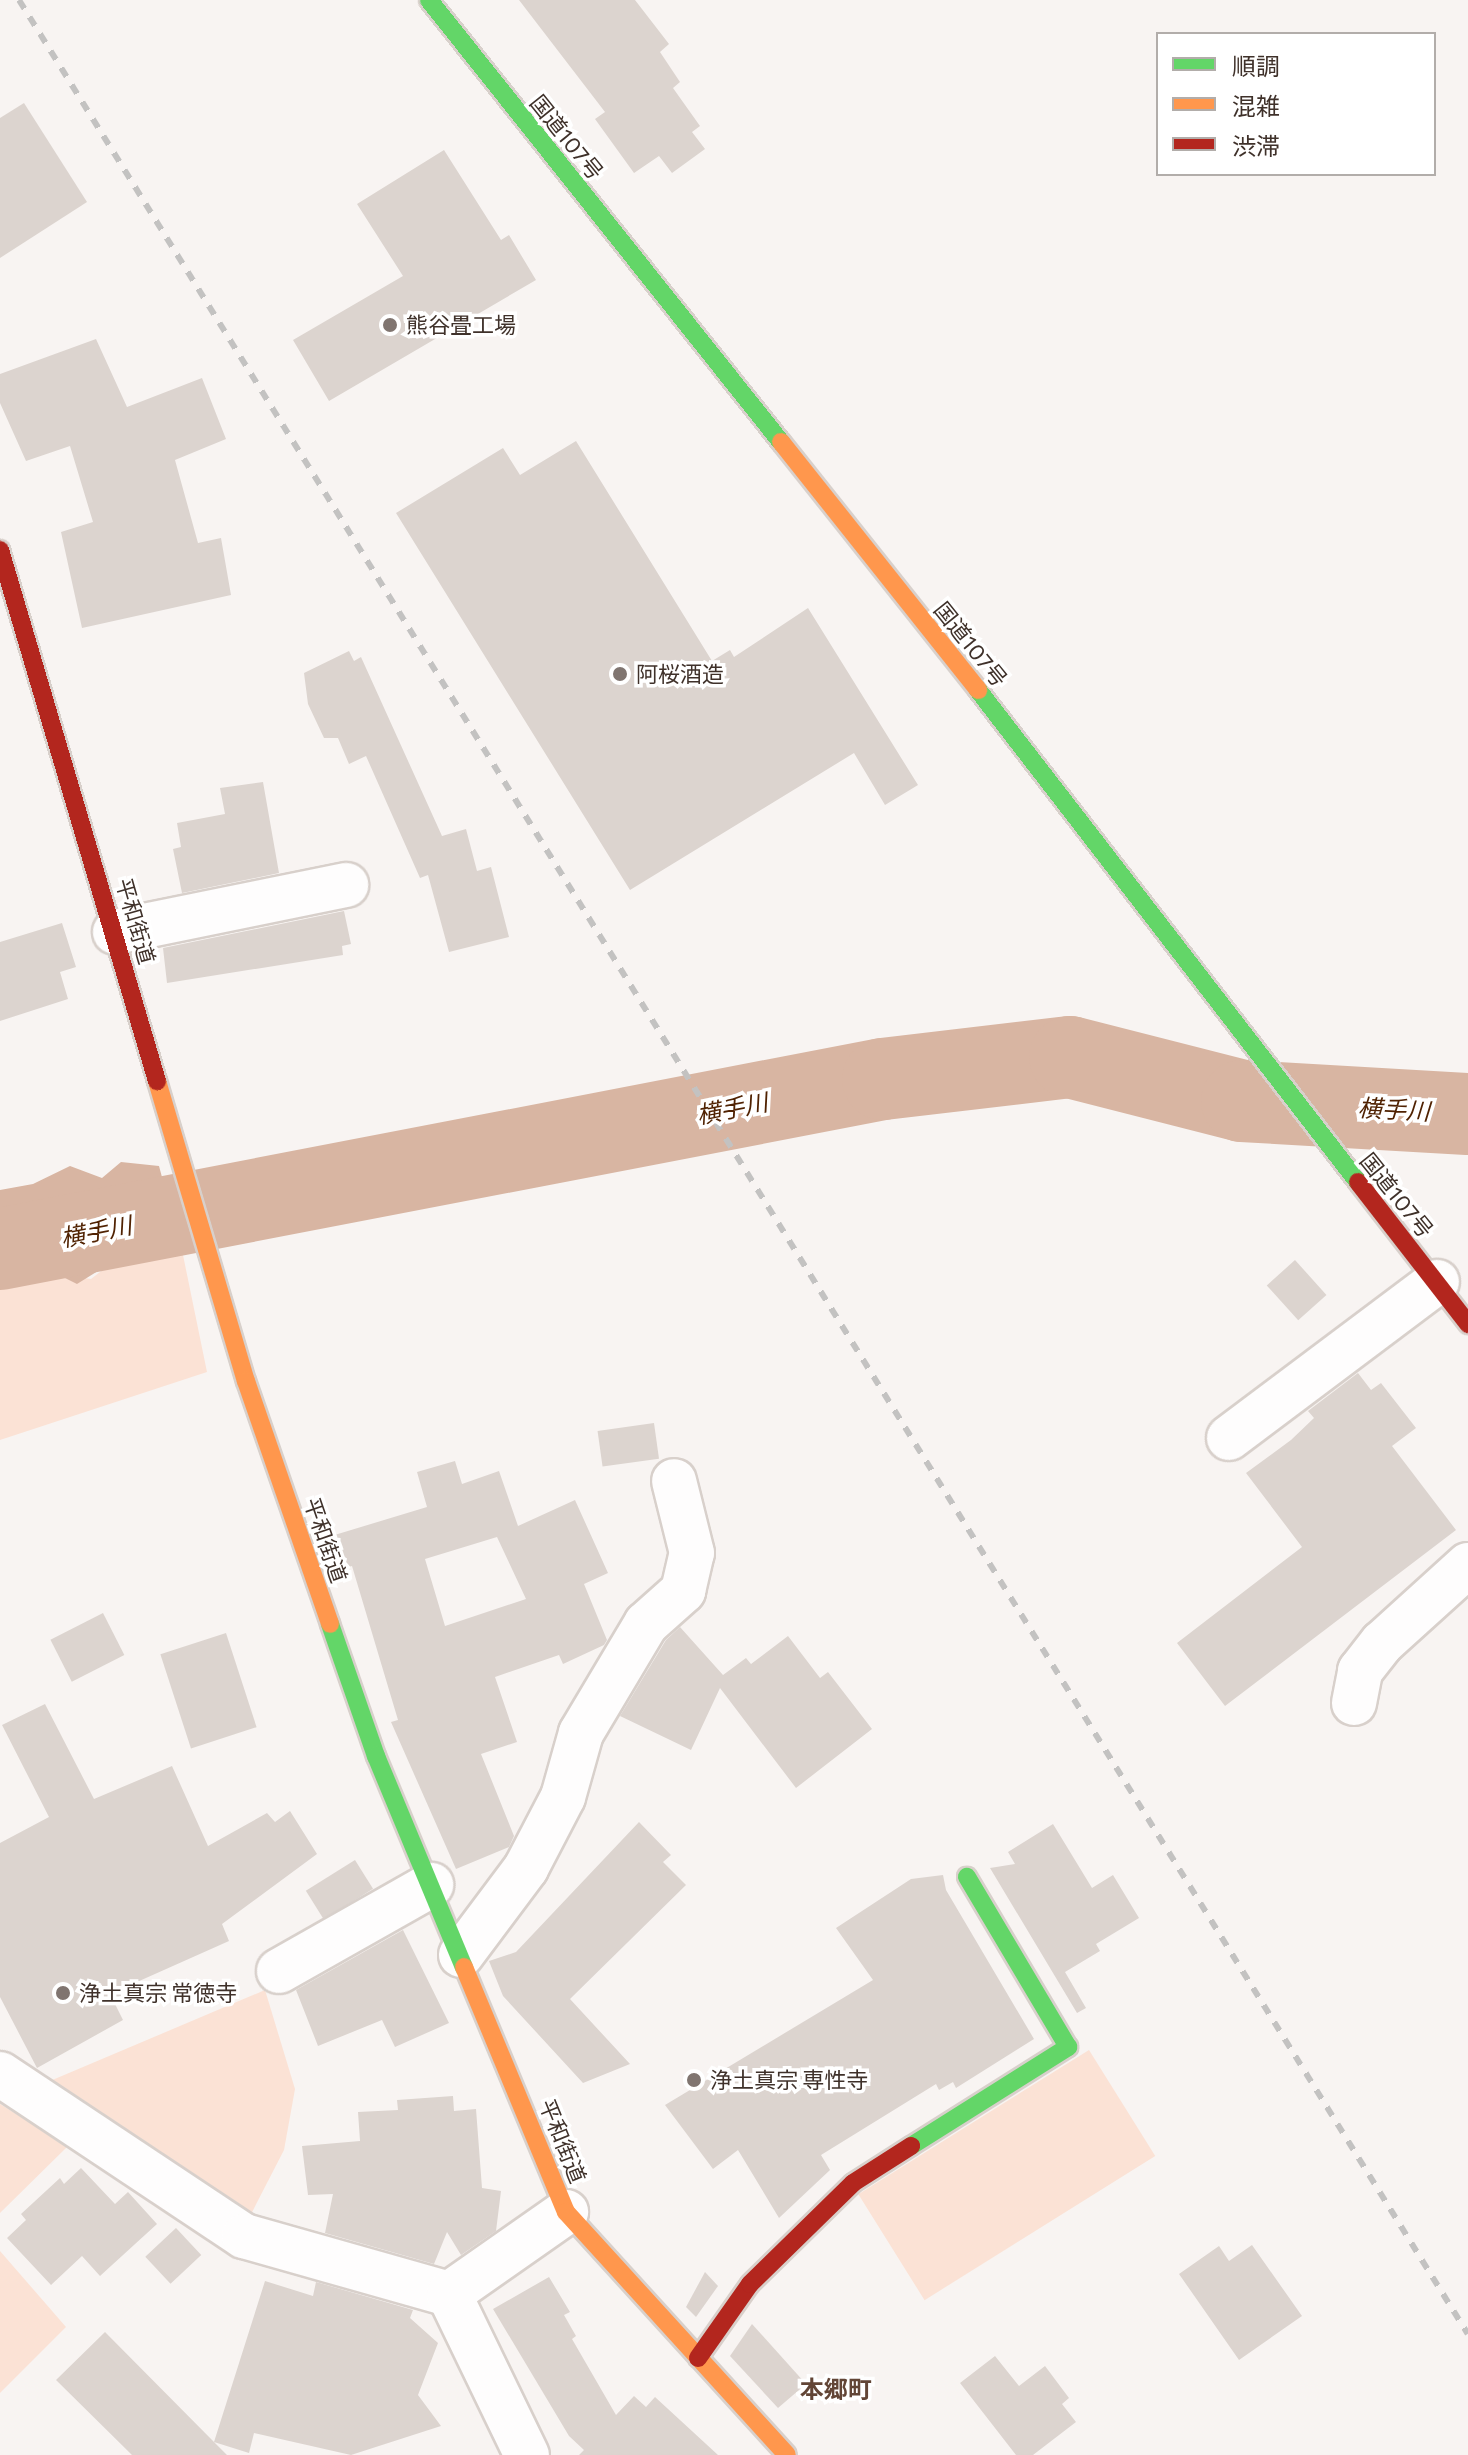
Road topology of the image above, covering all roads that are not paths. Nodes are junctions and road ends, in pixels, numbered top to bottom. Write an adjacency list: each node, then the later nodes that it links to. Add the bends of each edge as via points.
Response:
1 (429, 0): 5 (main road, 国道107号, via 1010,730)
2 (3, 571): 4 (main road, 平和街道)
3 (346, 885): 4 (street)
4 (115, 932): 12 (main road, 平和街道, via 246,1381 376,1756)
5 (1437, 1282): 6 (main road, 国道107号); 7 (street)
6 (1468, 1324)
7 (1229, 1438)
8 (674, 1481): 13 (street, via 692,1553 683,1591 646,1624 581,1733 563,1797 526,1868)
9 (1468, 1565): 10 (street, via 1382,1643 1360,1671)
10 (1354, 1703)
11 (967, 1877): 18 (main road, via 1068,2047 853,2183 730,2307)
12 (431, 1885): 13 (main road, 平和街道); 14 (street)
13 (461, 1955): 16 (main road, 平和街道)
14 (279, 1971)
15 (0, 2074): 17 (street, via 244,2236)
16 (566, 2212): 17 (street); 18 (main road, 平和街道)
17 (449, 2294): 19 (street)
18 (698, 2358): 20 (main road, 平和街道)
19 (527, 2455)
20 (787, 2455)

